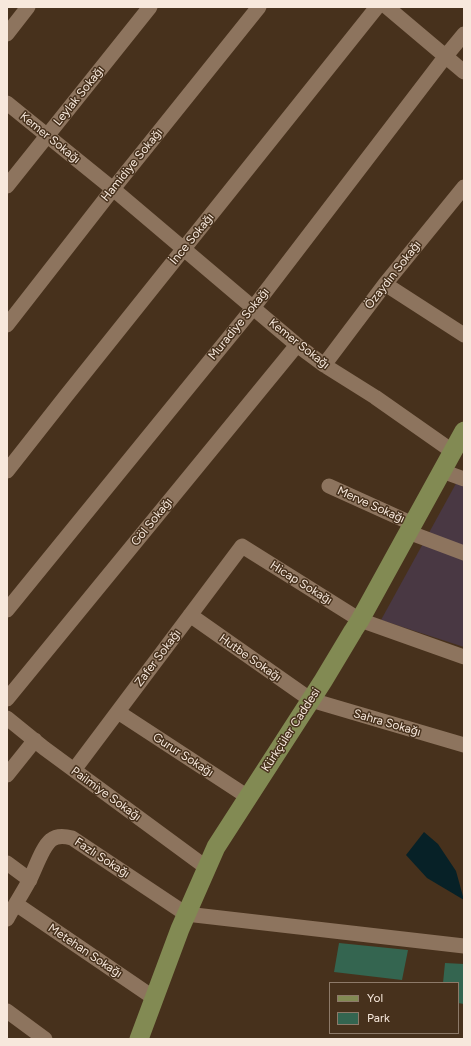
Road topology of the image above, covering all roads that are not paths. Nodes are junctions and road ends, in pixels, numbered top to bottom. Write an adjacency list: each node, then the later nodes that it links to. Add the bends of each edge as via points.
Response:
1 (28, 7): 6 (street)
2 (150, 7): 11 (street, Leylak Sokağı)
3 (259, 7): 14 (street, Hamidiye Sokağı)
4 (377, 7): 15 (street, İnce Sokağı)
5 (387, 7): 8 (street)
6 (7, 34)
7 (464, 34): 8 (street, Muradiye Sokağı)
8 (445, 57): 9 (street); 17 (street, Muradiye Sokağı)
9 (464, 72)
10 (7, 103): 11 (street, Kemer Sokağı)
11 (47, 136): 12 (street, Leylak Sokağı); 14 (street, Kemer Sokağı)
12 (7, 186)
13 (464, 187): 16 (street, Özaydın Sokağı)
14 (113, 189): 15 (street, Kemer Sokağı); 18 (street, Hamidiye Sokağı)
15 (184, 250): 17 (street, Kemer Sokağı); 24 (street, İnce Sokağı)
16 (385, 284): 19 (street); 21 (street, Özaydın Sokağı)
17 (253, 308): 20 (street, Kemer Sokağı); 31 (street, Muradiye Sokağı)
18 (7, 325)
19 (464, 335)
20 (297, 345): 21 (street, Kemer Sokağı); 35 (street, Göl Sokağı)
21 (324, 365): 23 (street, Kemer Sokağı)
22 (464, 431): 23 (main road, Kürkçüler Caddesi)
23 (452, 451): 25 (main road, Kürkçüler Caddesi)
24 (7, 471)
25 (442, 471): 26 (street); 28 (main road, Kürkçüler Caddesi)
26 (464, 479)
27 (330, 486): 28 (street, Merve Sokağı)
28 (411, 528): 30 (street, Merve Sokağı); 33 (main road, Kürkçüler Caddesi)
29 (242, 546): 32 (street, Zafer Sokağı); 33 (street, Hicap Sokağı)
30 (464, 553)
31 (7, 610)
32 (190, 615): 36 (street, Hutbe Sokağı); 37 (street, Zafer Sokağı)
33 (360, 620): 34 (street, Hicap Sokağı); 36 (main road, Kürkçüler Caddesi)
34 (464, 657)
35 (7, 698)
36 (311, 700): 40 (street, Sahra Sokağı); 43 (main road, Kürkçüler Caddesi)
37 (118, 712): 41 (street, Zafer Sokağı); 43 (street, Gurur Sokağı)
38 (7, 718): 39 (street, Pailmiye Sokağı)
39 (34, 740): 41 (street, Pailmiye Sokağı); 42 (street)
40 (464, 745)
41 (74, 770): 45 (street, Pailmiye Sokağı)
42 (7, 775)
43 (248, 797): 45 (main road, Kürkçüler Caddesi, via 216,848)
44 (7, 863): 46 (street)
45 (207, 868): 48 (main road, Kürkçüler Caddesi)
46 (30, 880): 47 (street, Fazlı Sokağı); 48 (street, Fazlı Sokağı, via 45,847 51,840 64,836 72,838)
47 (16, 904): 49 (street, Fazlı Sokağı); 51 (street, Metehan Sokağı)
48 (186, 914): 50 (street); 51 (main road, Kürkçüler Caddesi)
49 (7, 919)
50 (464, 946)
51 (154, 998): 54 (main road, Kürkçüler Caddesi)
52 (7, 1011): 53 (street)
53 (45, 1039)
54 (139, 1039)

